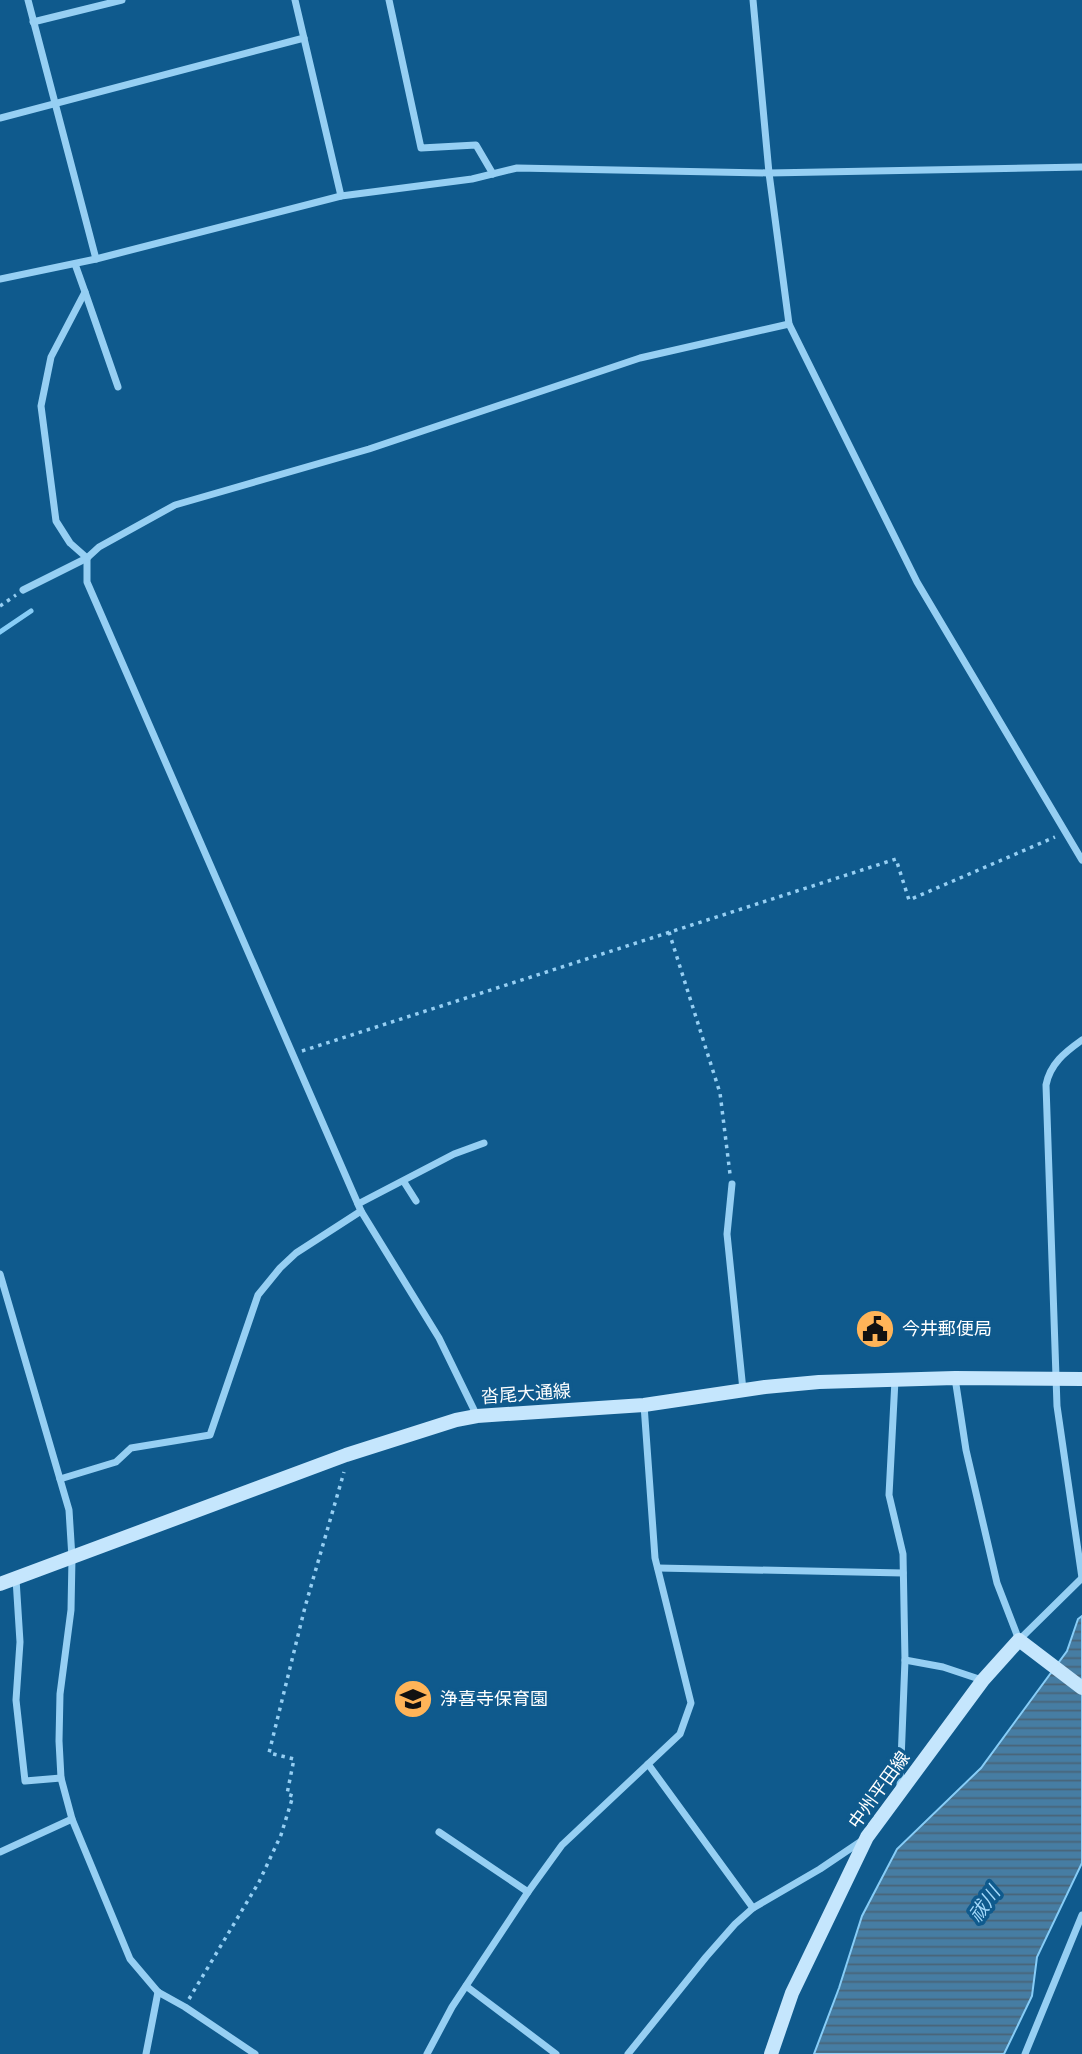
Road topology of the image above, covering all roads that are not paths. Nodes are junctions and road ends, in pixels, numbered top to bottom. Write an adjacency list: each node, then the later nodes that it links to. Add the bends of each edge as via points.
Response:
1 (28, 0): 6 (street)
2 (122, 0): 6 (street)
3 (295, 0): 7 (street)
4 (389, 0): 12 (street, via 421,148 476,145)
5 (753, 0): 11 (street)
6 (33, 22): 8 (street)
7 (304, 38): 8 (street); 13 (street)
8 (55, 105): 9 (street); 14 (street)
9 (0, 118)
10 (1082, 167): 11 (street)
11 (769, 173): 12 (street, via 517,168); 18 (street)
12 (492, 174): 13 (street)
13 (341, 196): 14 (street)
14 (96, 259): 15 (street)
15 (75, 264): 16 (street); 17 (street)
16 (0, 279)
17 (85, 292): 19 (street); 20 (street, via 51,357 41,405 56,521)
18 (789, 324): 20 (street, via 640,358 369,449 175,505); 22 (street, via 917,582 1023,763)
19 (118, 387)
20 (87, 558): 21 (street); 29 (street, via 86,582)
21 (23, 590)
22 (1078, 844): 23 (street)
23 (1082, 860)
24 (1082, 1040): 31 (street, via 1063,1054 1048,1074 1046,1085)
25 (484, 1143): 26 (street)
26 (404, 1182): 28 (street); 29 (street)
27 (732, 1184): 35 (street, via 727,1234)
28 (416, 1201)
29 (359, 1208): 37 (street, via 439,1338); 38 (street, via 296,1253 258,1295 210,1435 131,1448 116,1462)
30 (0, 1274): 38 (street)
31 (1057, 1377): 32 (main road, 沓尾大通線); 33 (main road, 沓尾大通線); 43 (street, via 1057,1406)
32 (955, 1378): 34 (main road, 沓尾大通線); 45 (street, via 966,1450 997,1583)
33 (1082, 1378)
34 (895, 1379): 35 (main road, 沓尾大通線); 41 (street, via 889,1495)
35 (743, 1390): 36 (main road, 沓尾大通線)
36 (644, 1405): 37 (main road, 沓尾大通線); 40 (street)
37 (477, 1416): 39 (main road, 沓尾大通線, via 346,1455)
38 (60, 1479): 39 (street, via 69,1510)
39 (72, 1558): 42 (main road, 沓尾大通線); 50 (street, via 71,1610 60,1694)
40 (658, 1568): 41 (street); 49 (street, via 691,1703 680,1734)
41 (903, 1573): 46 (street)
42 (16, 1578): 44 (main road, 沓尾大通線); 50 (street, via 20,1642 16,1700 25,1781)
43 (1082, 1578): 45 (street)
44 (0, 1584)
45 (1021, 1642): 47 (main road, 中州平田線); 48 (main road)
46 (905, 1660): 47 (street); 51 (street)
47 (983, 1680): 51 (main road, 中州平田線)
48 (1082, 1688)
49 (648, 1764): 56 (street, via 562,1845); 57 (street)
50 (61, 1778): 52 (street)
51 (900, 1792): 54 (main road, 中州平田線)
52 (72, 1819): 55 (street); 60 (street, via 130,1959)
53 (439, 1832): 56 (street)
54 (867, 1837): 57 (street); 66 (main road, 中州平田線, via 792,1993)
55 (0, 1852)
56 (528, 1892): 59 (street)
57 (753, 1908): 65 (street, via 706,1957)
58 (1082, 1915): 67 (street)
59 (467, 1986): 63 (street); 64 (street)
60 (158, 1992): 61 (street); 62 (street)
61 (146, 2054)
62 (255, 2054)
63 (427, 2054)
64 (556, 2054)
65 (628, 2054)
66 (771, 2054)
67 (1025, 2054)

